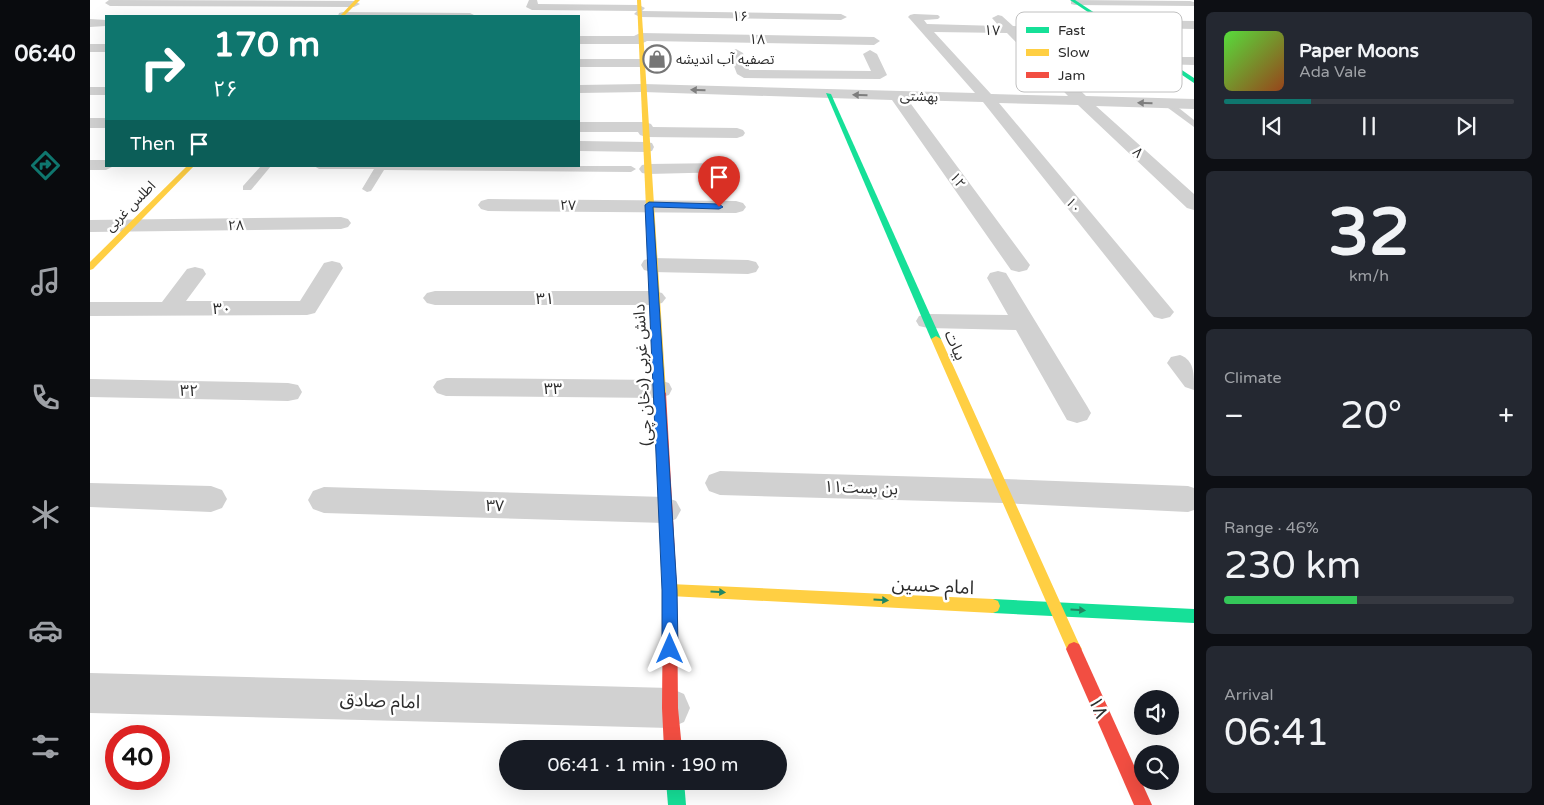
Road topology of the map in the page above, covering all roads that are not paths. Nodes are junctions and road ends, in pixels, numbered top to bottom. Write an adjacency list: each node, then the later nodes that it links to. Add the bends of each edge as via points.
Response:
1 (368, 0): 4 (street)
2 (1073, 1): 3 (street); 10 (street)
3 (1125, 1): 7 (street); 11 (street)
4 (356, 2): 8 (street); 12 (street)
5 (592, 4): 6 (street, ۱۶); 9 (street, ۱۶); 16 (street)
6 (641, 5): 13 (street, ۱۶, via 693,15); 23 (street, دانش غربی (دخان چی))
7 (1189, 6)
8 (103, 7)
9 (531, 9)
10 (1090, 12)
11 (1142, 12)
12 (343, 15)
13 (841, 17)
14 (934, 17): 19 (street, via 914,17)
15 (998, 18): 20 (street, ۸)
16 (588, 21)
17 (90, 23): 18 (street)
18 (105, 23)
19 (924, 28): 20 (street, ۱۷); 40 (street, ۱۰)
20 (1010, 30): 21 (street, ۱۷); 22 (street, ۸)
21 (1016, 30)
22 (1016, 36)
23 (641, 38): 24 (street); 30 (street, دانش غربی (دخان چی)); 32 (street, ۱۸, via 872,47 880,75)
24 (580, 40)
25 (90, 48): 26 (street)
26 (105, 48)
27 (736, 53): 32 (street, via 744,74)
28 (787, 60): 32 (street)
29 (580, 63): 30 (street)
30 (642, 63): 34 (street, دانش غربی (دخان چی))
31 (1182, 73): 33 (street)
32 (794, 75): 37 (street)
33 (1193, 80)
34 (643, 88): 35 (street, بهشتی); 37 (street, بهشتی, one-way to 34); 49 (street, دانش غربی (دخان چی))
35 (580, 89)
36 (1073, 92): 41 (street, ۸)
37 (803, 93): 38 (street, بهشتی)
38 (828, 94): 39 (street, بهشتی, one-way to 38); 80 (street, بیات)
39 (897, 96): 40 (street, بهشتی); 69 (street, ۱۲)
40 (987, 98): 41 (street, بهشتی); 79 (street, ۱۰)
41 (1082, 101): 42 (street, بهشتی, one-way to 41); 61 (street, ۸)
42 (1167, 103): 43 (street, بهشتی); 46 (lane)
43 (1194, 104)
44 (90, 123): 45 (street)
45 (105, 123)
46 (1194, 124)
47 (580, 126): 49 (street)
48 (737, 133): 49 (street)
49 (646, 135): 50 (street); 58 (street, دانش غربی (دخان چی))
50 (580, 146)
51 (90, 164): 52 (street)
52 (105, 165)
53 (190, 167): 67 (street, اطلس غربی)
54 (265, 167): 59 (lane)
55 (380, 167): 60 (lane)
56 (467, 167): 58 (lane)
57 (724, 168): 58 (street)
58 (639, 169): 63 (street, دانش غربی (دخان چی))
59 (247, 188)
60 (367, 189)
61 (1194, 204)
62 (488, 205): 63 (street, ۲۷)
63 (649, 205): 64 (street, ۲۷); 68 (street, دانش غربی (دخان چی))
64 (736, 207)
65 (340, 223): 67 (street, ۲۸)
66 (90, 226): 67 (street, ۲۸)
67 (131, 226): 70 (street, اطلس غربی)
68 (652, 265): 71 (street); 76 (street, دانش غربی (دخان چی))
69 (1019, 265)
70 (90, 267)
71 (748, 267)
72 (332, 268): 77 (street, ۳۰, via 307,308)
73 (195, 274): 77 (street)
74 (998, 278): 81 (street)
75 (435, 298): 76 (street, ۳۱)
76 (654, 298): 84 (street, دانش غربی (دخان چی))
77 (168, 309): 78 (street, ۳۰)
78 (90, 310)
79 (1162, 312)
80 (928, 321): 81 (street); 88 (street, بیات)
81 (1024, 323): 86 (street)
82 (446, 387): 84 (street, ۳۳)
83 (90, 388): 85 (street, ۳۲)
84 (659, 388): 93 (street, دانش غربی (دخان چی))
85 (288, 392)
86 (1076, 413)
87 (720, 483): 88 (street, بن بست۱۱)
88 (1004, 491): 91 (street, بن بست۱۱); 95 (street, بیات)
89 (90, 495): 90 (street)
90 (210, 499)
91 (1188, 499)
92 (324, 500): 93 (street, ۳۷)
93 (666, 510): 94 (street, دانش غربی (دخان چی))
94 (670, 590): 95 (street, امام حسین, one-way to 95); 98 (street, دانش غربی (دخان چی))
95 (1055, 609): 96 (street, امام حسین, one-way to 96); 102 (street, ۱۸)
96 (1194, 616)
97 (90, 693): 98 (street, امام صادق)
98 (670, 708): 99 (street, دانش غربی (دخان چی))
99 (672, 740)
100 (676, 790): 101 (street)
101 (677, 805)
102 (1144, 805)

